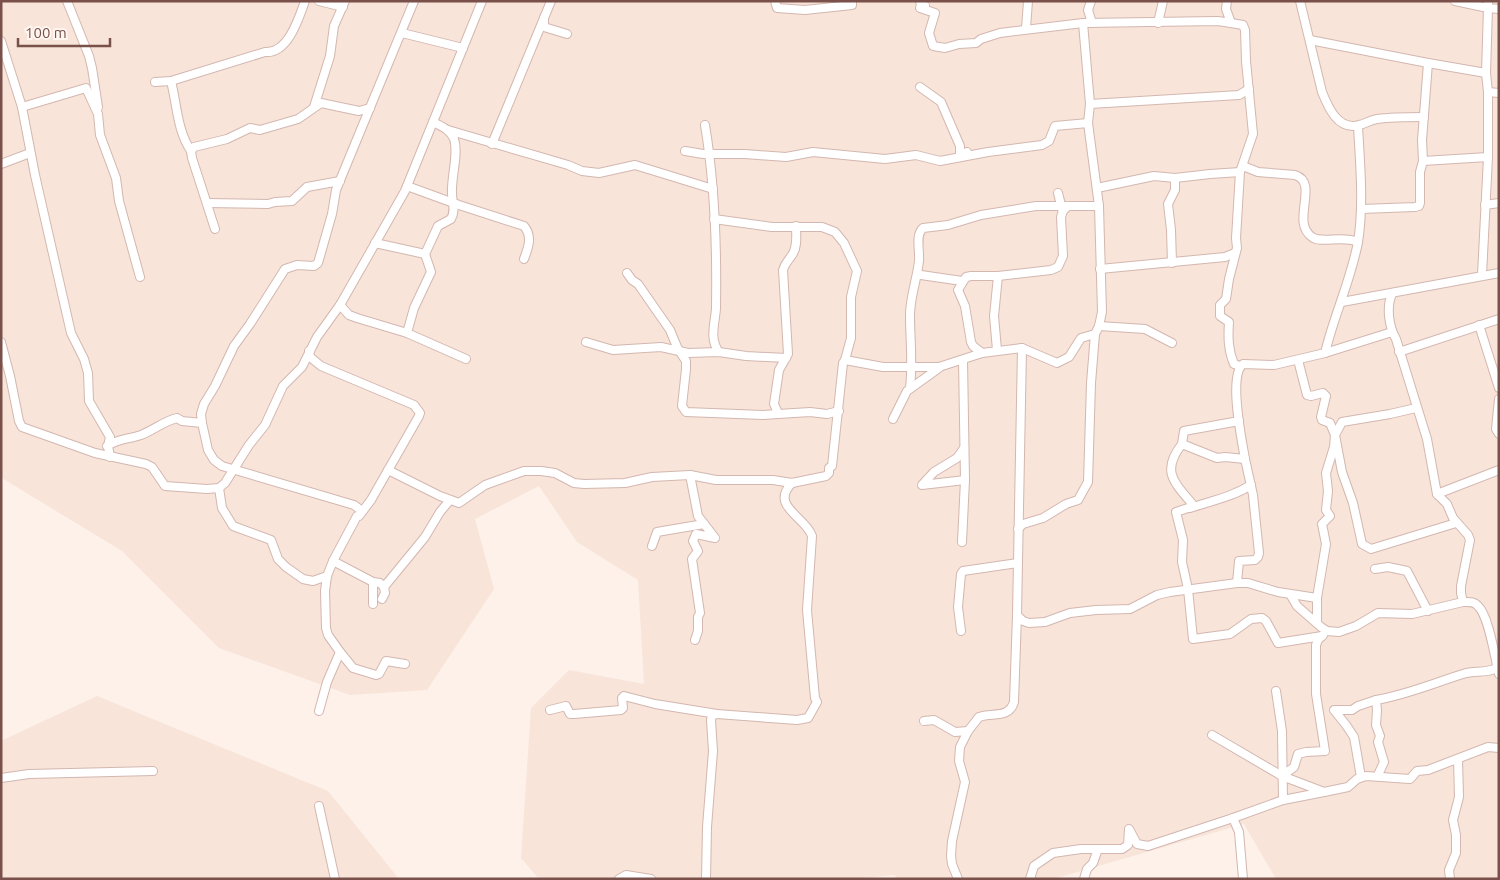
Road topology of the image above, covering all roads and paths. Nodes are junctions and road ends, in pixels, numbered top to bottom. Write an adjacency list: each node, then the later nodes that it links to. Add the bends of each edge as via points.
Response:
1 (67, 1): 48 (street, via 92,68 103,127)
2 (305, 1): 32 (street, via 296,24 281,46)
3 (319, 1): 16 (street)
4 (414, 1): 25 (street)
5 (482, 1): 29 (street)
6 (551, 1): 19 (street)
7 (775, 1): 8 (street, via 777,8 805,10 852,5)
8 (852, 1)
9 (920, 1): 24 (street, via 925,6 920,8 935,13 929,32 933,46 945,48 976,43 1000,32)
10 (1028, 1): 24 (street)
11 (1091, 1): 22 (street, via 1088,10)
12 (1163, 1): 20 (street)
13 (1227, 1): 23 (street)
14 (1300, 1): 27 (street)
15 (1454, 1): 17 (street)
16 (344, 4): 40 (street, via 334,26 330,56)
17 (1488, 5): 18 (street); 31 (street)
18 (1499, 9)
19 (544, 18): 26 (street, via 544,27); 49 (street)
20 (1158, 22): 22 (street); 23 (street)
21 (1083, 23): 22 (street); 24 (street); 38 (street)
22 (1092, 23)
23 (1231, 23): 35 (street, via 1243,24 1246,30)
24 (1026, 28)
25 (402, 33): 29 (street); 41 (street)
26 (567, 34)
27 (1310, 40): 30 (street); 46 (street, via 1328,106 1339,121)
28 (1, 41): 39 (street)
29 (463, 48): 43 (street)
30 (1428, 63): 31 (street); 42 (street)
31 (1486, 73): 36 (street)
32 (171, 81): 33 (street); 50 (street, via 178,120)
33 (155, 82)
34 (920, 87): 52 (street, via 941,102 960,146 960,154 978,149)
35 (1249, 89): 38 (street, via 1239,95); 58 (street, via 1253,134)
36 (1488, 92): 37 (street); 55 (street)
37 (1499, 93)
38 (1090, 104): 44 (street)
39 (22, 107): 48 (street, via 86,88 98,114); 53 (street)
40 (313, 108): 41 (street, via 321,103 358,112); 50 (street, via 298,119 260,130 250,128 194,147)
41 (370, 108): 60 (street)
42 (1424, 117): 46 (street, via 1368,120); 56 (street)
43 (433, 122): 47 (street); 61 (street)
44 (1088, 123): 52 (street, via 1055,126 1049,141 1042,145); 62 (street)
45 (705, 125): 54 (street)
46 (1358, 126): 71 (street)
47 (448, 130): 49 (street); 65 (street, via 455,146)
48 (100, 135): 87 (street, via 116,178)
49 (492, 144): 63 (street, via 582,171 599,173 635,165)
50 (191, 151): 66 (street)
51 (685, 151): 54 (street)
52 (988, 152): 54 (street, via 940,161 916,155 885,159 813,152 786,156)
53 (30, 153): 57 (street); 129 (street, via 71,332 88,372 90,401 110,437)
54 (710, 154): 63 (street)
55 (1488, 157): 56 (street); 68 (street)
56 (1423, 161): 71 (street, via 1419,206)
57 (1, 164)
58 (1242, 169): 59 (street); 75 (street, via 1300,176 1306,190 1302,219 1309,234 1319,240 1344,238); 77 (street)
59 (1175, 178): 62 (street, via 1154,176); 80 (street, via 1168,204)
60 (340, 180): 66 (street, via 308,187 292,201); 125 (street, via 318,263 285,269 234,346 204,404)
61 (407, 186): 65 (street); 76 (street)
62 (1097, 188): 69 (street)
63 (713, 189): 72 (street)
64 (1058, 192): 70 (street)
65 (453, 202): 78 (street, via 453,215 438,226); 79 (street, via 524,226 529,242)
66 (207, 203): 74 (street)
67 (1499, 203): 68 (street)
68 (1485, 205): 85 (street)
69 (1099, 206): 70 (street); 81 (street)
70 (1064, 208): 86 (street, via 1061,224 1063,256 1058,267); 114 (street, via 1036,206 981,215 920,231 910,315)
71 (1362, 209): 75 (street)
72 (714, 219): 73 (street, via 772,227); 105 (street, via 716,305 713,339)
73 (796, 226): 109 (street, via 796,244 783,270 788,343); 111 (street, via 822,227 835,232 857,271 852,297 851,338)
74 (216, 229)
75 (1358, 242): 90 (street)
76 (375, 243): 78 (street); 91 (street)
77 (1235, 253): 80 (street); 115 (street, via 1220,316 1229,322 1230,355 1234,364)
78 (425, 254): 96 (street, via 431,272 414,308)
79 (524, 259)
80 (1172, 264): 81 (street)
81 (1100, 269): 94 (street, via 1102,312)
82 (627, 273): 104 (street, via 670,330)
83 (1499, 273): 85 (street)
84 (921, 275): 88 (street)
85 (1482, 275): 89 (street)
86 (998, 276): 88 (street, via 971,276); 102 (street, via 994,316)
87 (140, 277)
88 (962, 281): 106 (street, via 958,290 965,306 971,342)
89 (1392, 294): 90 (street); 95 (street)
90 (1342, 302): 108 (street)
91 (340, 304): 96 (street, via 349,315); 103 (street)
92 (1499, 319): 93 (street)
93 (1479, 325): 107 (street); 118 (street)
94 (1099, 326): 97 (street); 100 (street, via 1145,330)
95 (1392, 332): 107 (street); 108 (street)
96 (407, 333): 110 (street)
97 (1095, 334): 101 (street, via 1081,338 1069,357 1057,364); 148 (street, via 1088,482 1078,500 1043,518 1022,524)
98 (1, 342): 131 (street, via 22,427)
99 (586, 342): 104 (street, via 613,350 661,348)
100 (1172, 343)
101 (1022, 348): 102 (street); 148 (street)
102 (997, 350): 106 (street)
103 (310, 352): 134 (street, via 302,367 283,386 266,425); 135 (street, via 310,357 321,366 418,408 420,416)
104 (680, 352): 105 (street); 122 (street, via 686,361 682,406 686,412)
105 (719, 352): 109 (street)
106 (982, 352): 112 (street)
107 (1399, 352): 120 (street)
108 (1325, 353): 113 (street)
109 (786, 358): 122 (street, via 778,370 774,404)
110 (466, 360)
111 (845, 360): 114 (street, via 883,367); 121 (street)
112 (963, 360): 116 (street); 130 (street)
113 (1298, 360): 115 (street, via 1274,365); 127 (street, via 1306,395 1326,396 1321,418 1330,423)
114 (913, 366): 116 (street); 117 (street)
115 (1240, 366): 124 (street, via 1236,376)
116 (940, 367): 117 (street)
117 (910, 388): 123 (street)
118 (1499, 388)
119 (1499, 399): 126 (street, via 1496,429)
120 (1416, 408): 127 (street, via 1342,422); 142 (street, via 1427,439)
121 (839, 411): 122 (street, via 827,414); 139 (street, via 830,473)
122 (778, 413)
123 (893, 419)
124 (1239, 421): 128 (street, via 1184,431); 133 (street)
125 (202, 423): 129 (street, via 178,418); 134 (street, via 208,450 214,460)
126 (1499, 434)
127 (1335, 435): 146 (street, via 1362,544 1372,549); 160 (street, via 1326,473 1326,510 1330,516 1322,524 1326,544)
128 (1182, 444): 133 (street, via 1217,458); 145 (street, via 1174,454 1170,470 1172,479 1194,506)
129 (108, 446): 131 (street); 132 (street)
130 (964, 447): 138 (street); 138 (street, via 957,458 938,469 922,485)
131 (95, 453): 132 (street)
132 (110, 457): 141 (street, via 152,467 165,486)
133 (1246, 459): 140 (street)
134 (235, 469): 141 (street); 144 (street, via 354,505)
135 (388, 470): 143 (street); 144 (street)
136 (1499, 470): 142 (street)
137 (690, 474): 139 (street, via 716,480); 143 (street, via 646,477 625,483 584,484 574,483 555,473 524,471 485,486 459,503); 147 (street, via 696,508)
138 (965, 480): 149 (street)
139 (792, 483): 178 (street, via 786,489 786,504 812,536 807,610 817,702 808,718 797,720)
140 (1251, 485): 145 (street, via 1225,498); 156 (street, via 1258,558 1239,561)
141 (219, 488): 154 (street, via 222,508 233,526 271,540 278,558 303,579)
142 (1437, 494): 146 (street, via 1447,504)
143 (450, 500): 157 (street)
144 (362, 511): 151 (street)
145 (1176, 512): 158 (street, via 1183,540 1182,562)
146 (1456, 523): 162 (street, via 1470,540 1461,586)
147 (704, 524): 150 (street, via 657,532); 170 (street, via 716,538 696,534 693,542 698,551 692,559 700,613)
148 (1018, 529): 152 (street)
149 (962, 542)
150 (652, 546)
151 (333, 561): 154 (street); 155 (street)
152 (1018, 563): 165 (street); 167 (street, via 962,571 958,607)
153 (1375, 569): 164 (street, via 1388,567 1406,571)
154 (327, 576): 171 (street, via 326,628)
155 (373, 582): 157 (street); 163 (street)
156 (1237, 583): 158 (street); 159 (street)
157 (384, 587): 161 (street)
158 (1188, 589): 165 (street, via 1157,595 1130,610 1070,613 1038,623 1023,621); 168 (street, via 1193,638 1230,634 1251,619 1262,618 1278,643)
159 (1290, 594): 160 (street); 166 (street, via 1297,606)
160 (1317, 598): 166 (street)
161 (382, 599)
162 (1463, 602): 164 (street); 169 (street, via 1478,606)
163 (373, 604)
164 (1428, 611): 168 (street, via 1378,613 1350,628)
165 (1017, 615): 180 (street, via 1012,708 1006,713 980,717)
166 (1317, 623): 168 (street)
167 (961, 631)
168 (1325, 633): 185 (street, via 1316,646 1316,694 1325,751 1298,754 1294,767)
169 (1495, 638): 173 (street)
170 (695, 640)
171 (340, 652): 172 (street, via 353,668 370,674 379,674 386,661); 177 (street, via 326,682)
172 (405, 664)
173 (1498, 671): 175 (street, via 1466,673)
174 (1276, 692): 185 (street, via 1282,731)
175 (1376, 700): 186 (street, via 1378,742 1384,762); 187 (street, via 1352,710 1334,710 1354,737)
176 (550, 710): 178 (street, via 566,706 570,714 574,714 621,710 624,696)
177 (319, 711)
178 (717, 714): 194 (street, via 712,715 711,720 713,751)
179 (924, 721): 180 (street, via 934,720 954,732)
180 (968, 731): 198 (street, via 960,747 959,761 965,782 952,841 952,864)
181 (1212, 735): 185 (street)
182 (1499, 748): 183 (street, via 1488,747)
183 (1458, 759): 186 (street, via 1417,771 1410,779); 202 (street, via 1459,797 1453,820 1456,853 1449,870)
184 (153, 771): 188 (street, via 29,774)
185 (1282, 776): 189 (street); 190 (street)
186 (1378, 776): 187 (street)
187 (1361, 777): 189 (street, via 1348,787)
188 (1, 778)
189 (1324, 792): 190 (street)
190 (1283, 800): 192 (street)
191 (319, 806): 195 (street)
192 (1233, 818): 193 (street, via 1148,846 1137,844 1129,829 1128,845 1122,849); 201 (street, via 1239,832)
193 (1098, 849): 199 (street, via 1048,855 1034,866); 200 (street)
194 (706, 878)
195 (335, 879)
196 (619, 879): 197 (street, via 626,875)
197 (651, 879)
198 (958, 879)
199 (1030, 879)
200 (1084, 879)
201 (1243, 879)
202 (1450, 879)

